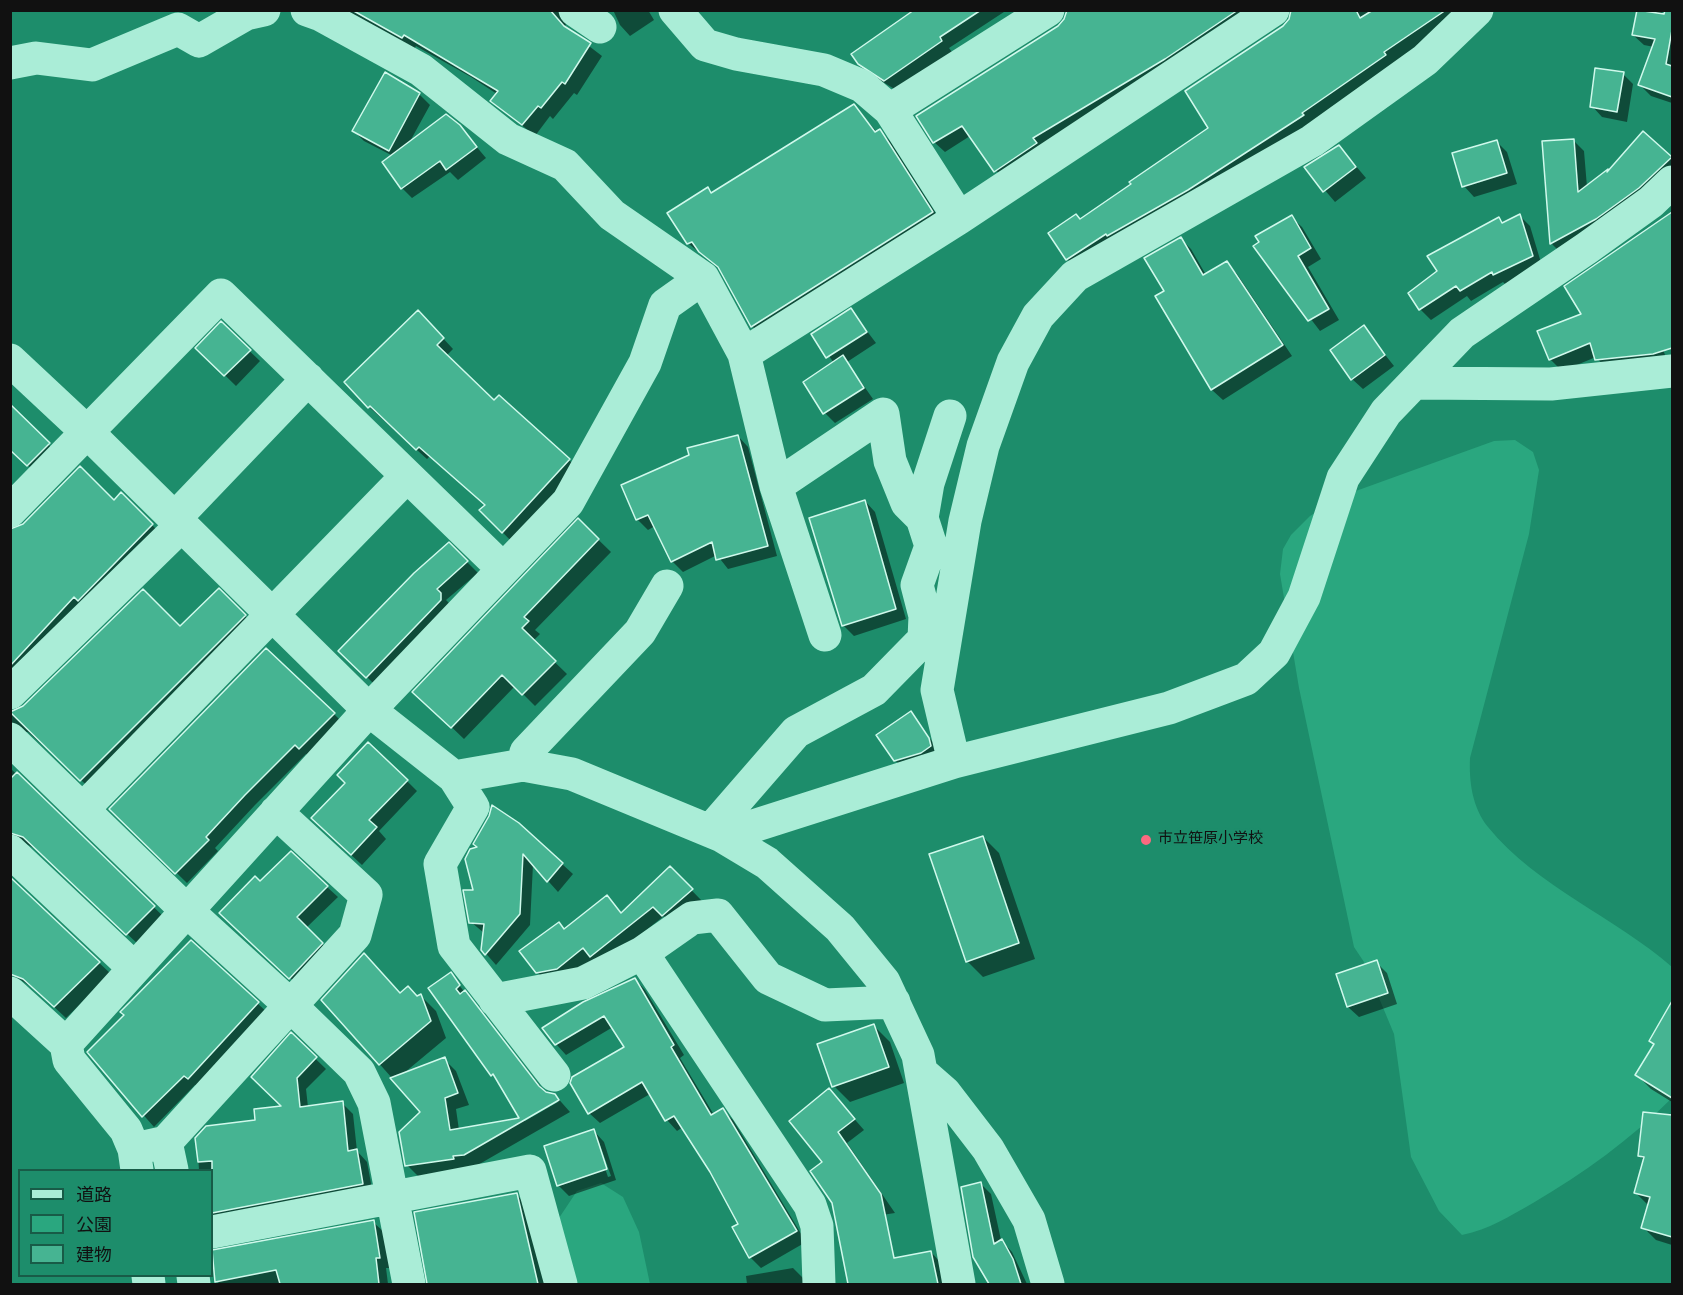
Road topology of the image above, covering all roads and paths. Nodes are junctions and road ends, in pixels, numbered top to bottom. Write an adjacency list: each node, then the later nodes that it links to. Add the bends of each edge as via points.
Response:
1 (264, 10): 7 (street, via 246,14 199,41)
2 (307, 10): 12 (street, via 421,70 508,139 565,165 612,215)
3 (675, 10): 9 (street, via 705,45 824,70 862,86)
4 (1048, 10): 9 (street)
5 (1273, 10): 11 (street)
6 (1477, 10): 32 (street, via 1425,60 1312,141 1075,276 1038,316 1013,362 983,446 965,521 937,690)
7 (181, 20): 8 (street, via 92,65 36,58)
8 (10, 63)
9 (890, 110): 11 (street)
10 (1672, 182): 17 (street, via 1651,202 1462,333)
11 (959, 218): 13 (street)
12 (703, 278): 13 (street); 25 (street, via 665,306 645,363 568,502)
13 (744, 354): 21 (street)
14 (10, 360): 19 (street)
15 (1672, 371): 17 (street, via 1551,384)
16 (308, 380): 19 (street, via 221,295); 20 (street); 24 (street)
17 (1416, 383): 32 (street, via 1386,412 1343,478 1304,597 1274,653 1246,679 1169,708)
18 (950, 416): 23 (street, via 928,483)
19 (87, 432): 22 (street); 24 (street)
20 (407, 476): 25 (street); 27 (street)
21 (776, 486): 23 (street, via 883,414 890,461 907,502); 28 (street)
22 (10, 511)
23 (922, 518): 37 (street, via 931,546 917,585 925,616 924,639 874,690 796,732)
24 (178, 521): 27 (street); 29 (street)
25 (502, 568): 30 (street)
26 (667, 586): 33 (street, via 640,632 526,752)
27 (273, 614): 30 (street); 35 (street)
28 (825, 635)
29 (10, 693)
30 (369, 710): 34 (street); 36 (street)
31 (10, 739): 35 (street)
32 (954, 762): 37 (street)
33 (523, 765): 34 (street); 37 (street, via 572,774)
34 (454, 777): 43 (street, via 473,807 440,864 454,946)
35 (83, 809): 39 (street)
36 (276, 812): 39 (street); 45 (street, via 366,895 355,935)
37 (716, 834): 44 (street, via 767,863 840,928 885,982)
38 (10, 850): 41 (street)
39 (186, 910): 41 (street); 45 (street)
40 (642, 953): 43 (street, via 583,983); 44 (street, via 692,918 718,915 768,978 825,1005); 55 (street, via 810,1205 817,1226)
41 (134, 968): 46 (street)
42 (10, 993): 46 (street)
43 (495, 1000): 48 (street)
44 (894, 1002): 47 (street, via 918,1055)
45 (290, 1005): 49 (street); 51 (street, via 359,1072 374,1102)
46 (66, 1044): 50 (street, via 69,1060 126,1130)
47 (921, 1072): 56 (street); 57 (street, via 945,1093 988,1149 1029,1220)
48 (554, 1075)
49 (169, 1156): 50 (street)
50 (136, 1160)
51 (392, 1196): 52 (street); 53 (street); 54 (street, via 530,1171)
52 (213, 1232)
53 (409, 1284)
54 (561, 1284)
55 (819, 1284)
56 (959, 1284)
57 (1048, 1284)

